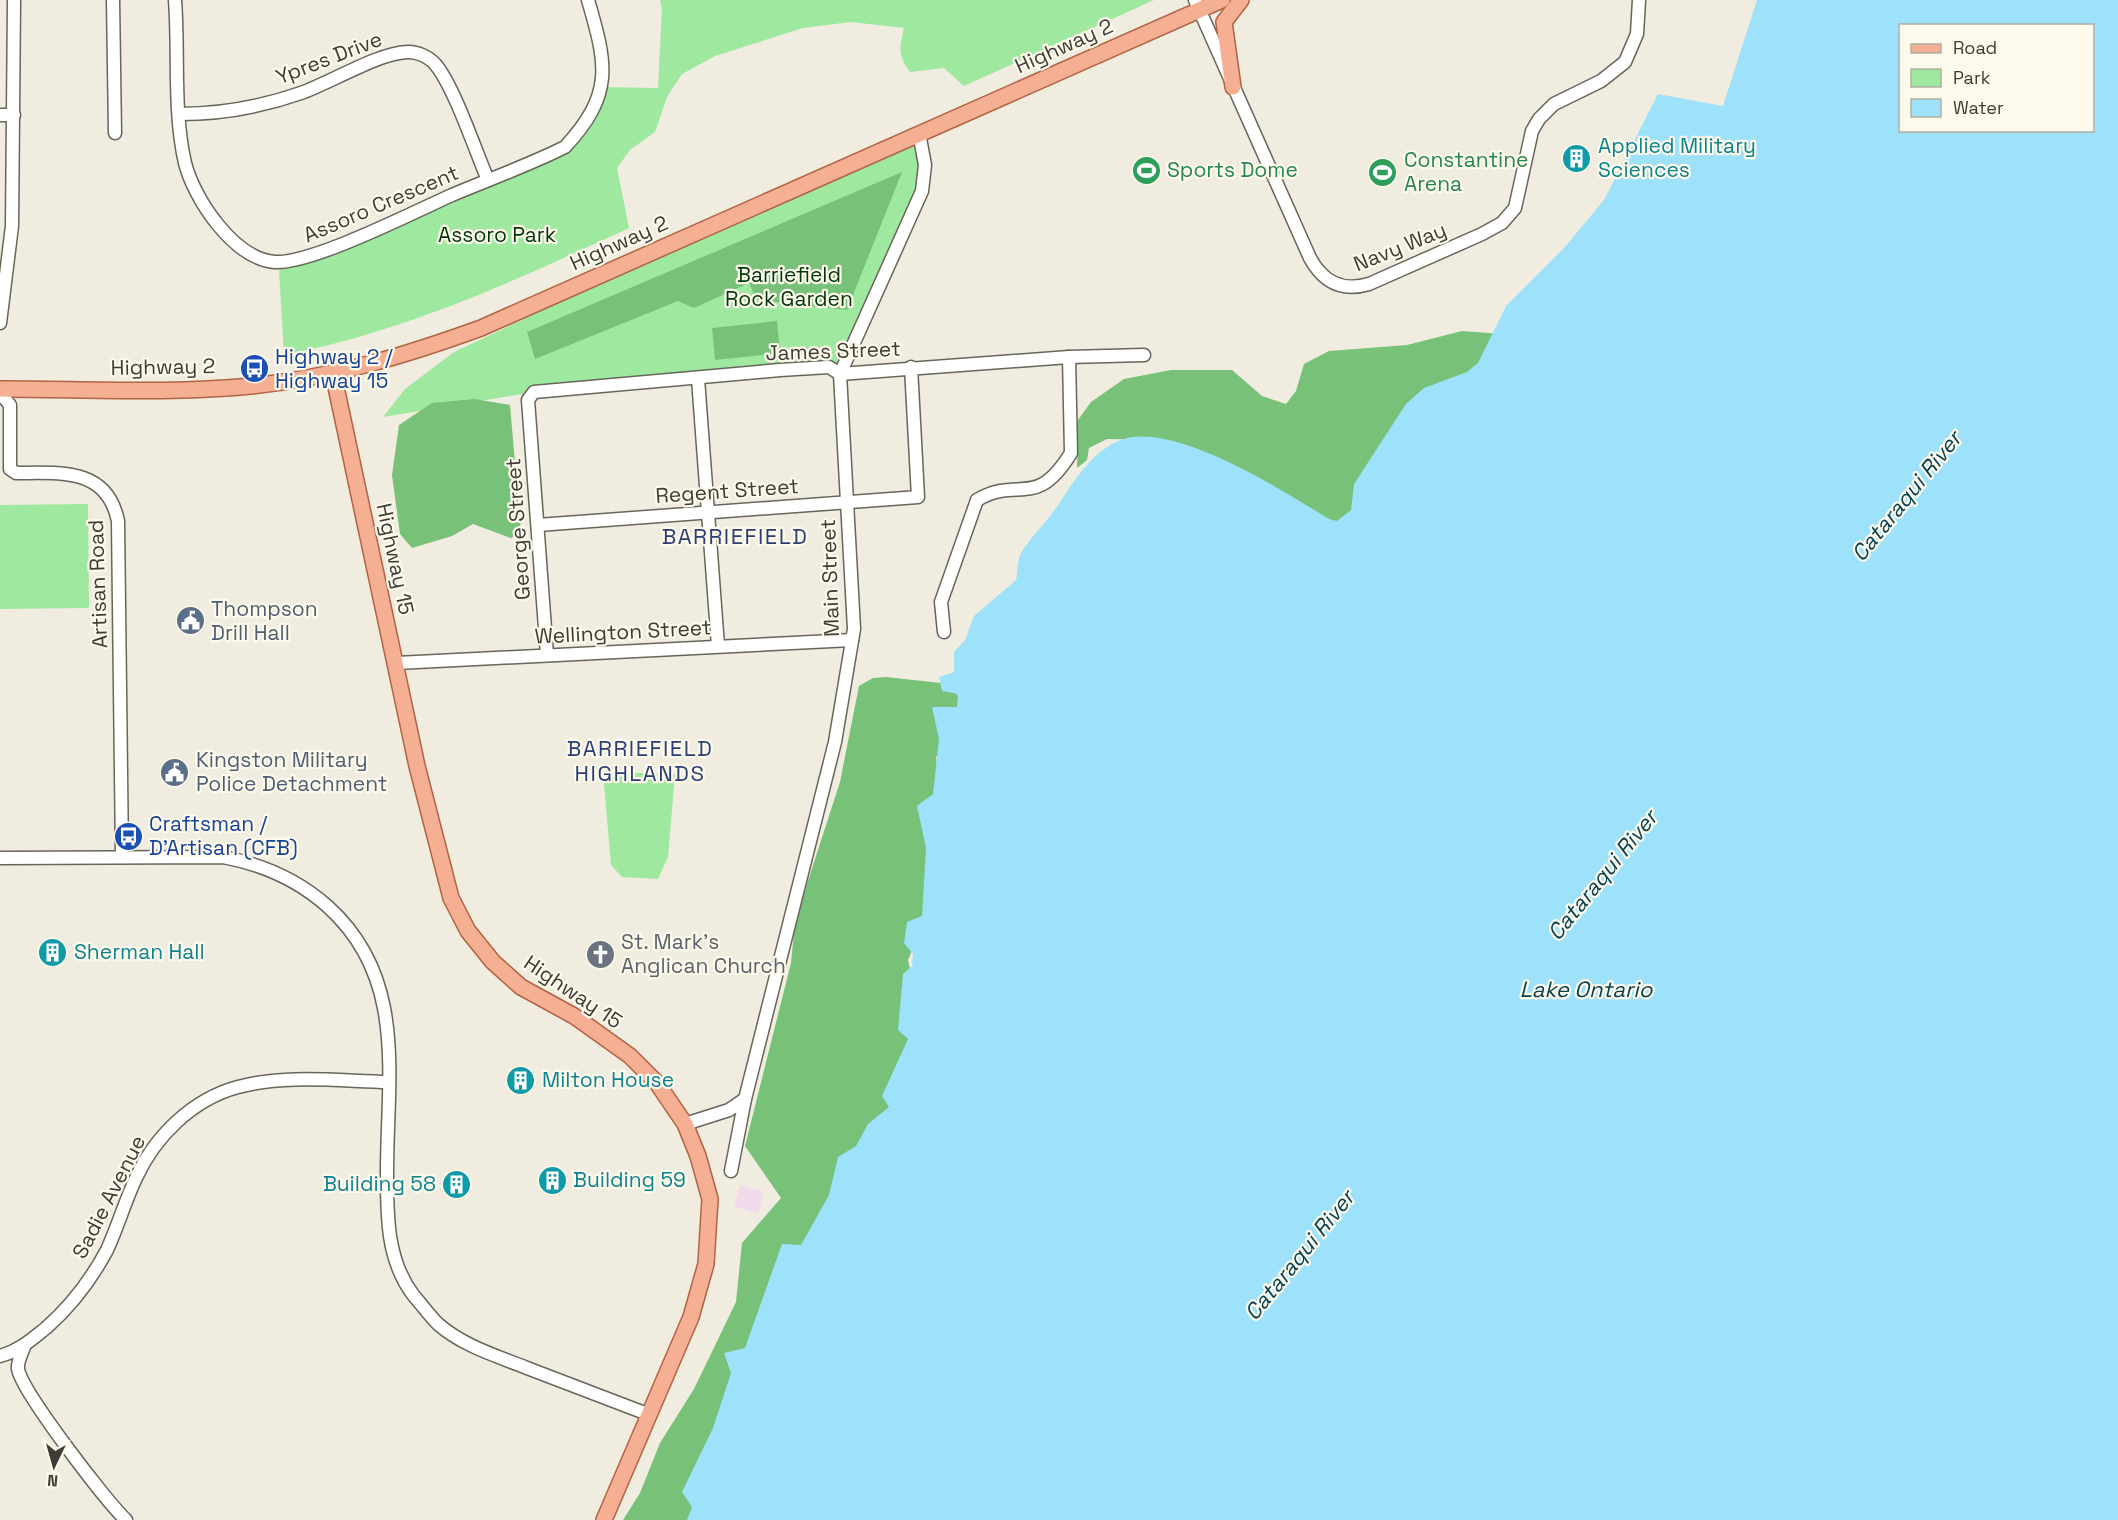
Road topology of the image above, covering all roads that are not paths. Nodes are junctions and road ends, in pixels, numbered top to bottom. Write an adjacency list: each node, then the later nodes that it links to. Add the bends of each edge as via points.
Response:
1 (14, 0): 12 (street)
2 (113, 0): 13 (street)
3 (175, 0): 10 (street, Assoro Crescent)
4 (588, 0): 15 (street, Assoro Crescent, via 601,46 602,90 585,125 565,147)
5 (1222, 0): 8 (main road, Highway 2)
6 (1241, 0): 9 (main road, via 1224,22)
7 (1639, 0): 9 (street, Navy Way, via 1637,34 1625,62 1601,81 1554,104 1539,119 1532,131 1515,208 1502,223 1358,287 1330,282 1318,272)
8 (1197, 5): 9 (street, Navy Way); 14 (main road, Highway 2)
9 (1233, 87)
10 (180, 114): 15 (street, Ypres Drive, via 244,109 301,93 395,53 419,54 434,62 447,82); 15 (street, Assoro Crescent, via 186,164 206,211 245,252 275,262 320,253)
11 (0, 115): 12 (street)
12 (14, 116): 16 (street, via 12,226)
13 (115, 133)
14 (919, 133): 20 (main road, Highway 2, via 481,328); 21 (street, Main Street, via 925,165 922,191)
15 (488, 180)
16 (0, 323)
17 (1144, 355): 18 (street, James Street)
18 (1069, 357): 19 (street, James Street); 28 (street, via 1071,453 1044,485 1029,490 989,492 977,500 941,602)
19 (911, 367): 21 (street, James Street); 25 (street, Regent Street, via 918,496)
20 (333, 373): 23 (main road, Highway 2, via 252,386 187,390); 32 (main road, Highway 15)
21 (840, 374): 22 (street, James Street, via 828,367); 25 (street, Main Street)
22 (698, 379): 24 (street, James Street, via 540,390); 26 (street)
23 (0, 391): 33 (street, Artisan Road, via 9,405 10,469 16,473 87,479 100,487 115,508)
24 (528, 400): 27 (street, George Street)
25 (847, 502): 26 (street, Regent Street); 29 (street, Main Street)
26 (708, 512): 27 (street, Regent Street); 30 (street)
27 (538, 525): 31 (street, George Street)
28 (944, 632)
29 (852, 640): 30 (street, Wellington Street); 36 (street, Main Street, via 836,742)
30 (718, 646): 31 (street, Wellington Street)
31 (547, 655): 32 (street, Wellington Street)
32 (397, 663): 37 (main road, Highway 15, via 417,766 451,898 468,931 493,962 522,987 574,1016 630,1056 657,1083)
33 (122, 857): 34 (street); 35 (street, via 205,856 251,862 281,873 327,904 367,958 377,985 386,1030)
34 (0, 858)
35 (388, 1082): 39 (street, Sadie Avenue, via 269,1082 238,1087 211,1097 185,1115 161,1137 144,1162 106,1250 72,1304); 42 (street, via 389,1236 397,1266 413,1294 439,1324 468,1344)
36 (745, 1099): 37 (street, via 729,1110); 38 (street, Main Street)
37 (685, 1124): 42 (main road, Highway 15, via 710,1199 706,1264 681,1343)
38 (731, 1171)
39 (24, 1347): 40 (street); 41 (street)
40 (0, 1358): 41 (street)
41 (18, 1368): 43 (street, via 26,1387 78,1461)
42 (650, 1415): 44 (main road, Highway 15)
43 (126, 1520)
44 (604, 1520)

